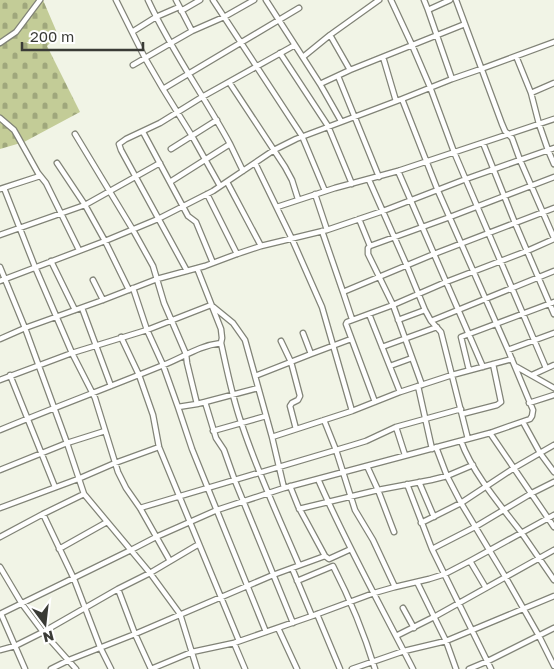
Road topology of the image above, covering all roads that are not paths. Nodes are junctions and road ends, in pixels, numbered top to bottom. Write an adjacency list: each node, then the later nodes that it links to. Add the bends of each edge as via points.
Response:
1 (40, 0): 27 (street, via 16,32)
2 (116, 0): 22 (street)
3 (148, 0): 17 (street)
4 (176, 0): 15 (street)
5 (200, 0): 15 (street)
6 (213, 0): 18 (street)
7 (254, 0): 18 (street)
8 (266, 0): 19 (street)
9 (380, 0): 23 (street)
10 (391, 0): 30 (street)
11 (424, 0): 16 (street)
12 (450, 0): 16 (street)
13 (456, 0): 20 (street)
14 (299, 8): 19 (street)
15 (180, 9): 17 (street); 21 (street)
16 (428, 10): 24 (street)
17 (156, 17): 22 (street); 28 (street)
18 (224, 17): 21 (street); 25 (street)
19 (278, 19): 25 (street); 29 (street)
20 (465, 24): 24 (street); 38 (street)
21 (192, 31): 28 (street)
22 (132, 32): 35 (street)
23 (330, 35): 33 (street); 39 (street)
24 (437, 35): 30 (street); 42 (street)
25 (240, 42): 37 (street); 40 (street)
26 (554, 42): 32 (street)
27 (0, 43)
28 (171, 43): 35 (street); 40 (street)
29 (295, 45): 31 (street); 33 (street)
30 (412, 45): 34 (street); 46 (street)
31 (280, 53): 37 (street); 58 (street)
32 (516, 56): 38 (street); 48 (street)
33 (303, 57): 45 (street)
34 (383, 57): 39 (street); 50 (street)
35 (145, 58): 36 (street); 47 (street)
36 (133, 65)
37 (257, 67): 43 (street); 63 (street)
38 (481, 69): 42 (street); 61 (street)
39 (350, 70): 41 (street)
40 (188, 74): 47 (street); 49 (street)
41 (338, 76): 45 (street); 52 (street)
42 (452, 78): 46 (street)
43 (229, 82): 49 (street); 68 (street)
44 (554, 82): 48 (street)
45 (320, 84): 56 (street)
46 (430, 87): 50 (street); 70 (street)
47 (163, 89): 51 (street)
48 (531, 93): 57 (street)
49 (202, 97): 51 (street); 55 (street)
50 (399, 100): 52 (street); 73 (street)
51 (177, 112): 59 (street); 62 (street)
52 (354, 116): 56 (street); 83 (street)
53 (0, 118): 81 (street, via 14,130)
54 (554, 119): 57 (street)
55 (217, 120): 62 (street); 65 (street)
56 (341, 121): 58 (street)
57 (539, 124): 61 (street); 69 (street)
58 (328, 126): 63 (street); 89 (street)
59 (143, 132): 75 (street); 82 (street, via 119,145)
60 (75, 134): 93 (street)
61 (509, 134): 64 (street); 72 (street)
62 (192, 136): 67 (street); 71 (street)
63 (302, 136): 68 (street); 94 (street)
64 (483, 143): 70 (street); 78 (street)
65 (230, 144): 71 (street); 79 (street)
66 (554, 148): 69 (street)
67 (171, 149)
68 (274, 150): 76 (street); 99 (street, via 289,174)
69 (548, 150): 72 (street); 77 (street)
70 (454, 152): 73 (street); 85 (street)
71 (205, 160): 87 (street); 90 (street)
72 (520, 160): 78 (street); 91 (street)
73 (427, 162): 80 (street); 95 (street)
74 (57, 163): 101 (street)
75 (160, 163): 82 (street); 87 (street)
76 (255, 163): 79 (street); 104 (street)
77 (554, 164)
78 (494, 170): 85 (street); 98 (street)
79 (243, 171): 88 (street)
80 (398, 171): 83 (street); 100 (street)
81 (40, 176): 92 (street); 108 (street)
82 (136, 176): 93 (street); 110 (street)
83 (379, 177): 86 (street)
84 (554, 177): 91 (street)
85 (466, 179): 95 (street); 103 (street)
86 (369, 180): 89 (street); 106 (street)
87 (170, 182): 102 (street)
88 (227, 182): 90 (street); 124 (street)
89 (352, 184): 94 (street)
90 (220, 186): 96 (street)
91 (532, 186): 98 (street); 107 (street)
92 (2, 188): 113 (street)
93 (110, 191): 101 (street); 115 (street)
94 (325, 191): 97 (street)
95 (438, 191): 100 (street); 109 (street)
96 (207, 194): 102 (street); 128 (street)
97 (315, 194): 99 (street); 116 (street)
98 (504, 196): 103 (street); 112 (street)
99 (298, 199): 104 (street)
100 (411, 201): 106 (street); 114 (street)
101 (86, 205): 108 (street); 122 (street)
102 (183, 206): 110 (street); 132 (street, via 197,224)
103 (478, 206): 109 (street); 117 (street)
104 (277, 207): 121 (street)
105 (554, 208): 107 (street)
106 (383, 211): 111 (street); 119 (street)
107 (543, 212): 112 (street); 120 (street)
108 (62, 214): 113 (street); 126 (street)
109 (450, 217): 114 (street); 123 (street)
110 (158, 218): 115 (street); 137 (street)
111 (359, 219): 116 (street); 125 (street)
112 (515, 223): 117 (street); 127 (street)
113 (19, 228): 118 (street); 135 (street)
114 (422, 228): 119 (street); 129 (street)
115 (133, 230): 122 (street); 142 (street)
116 (324, 230): 121 (street); 148 (street)
117 (489, 233): 123 (street); 131 (street)
118 (0, 235)
119 (395, 238): 125 (street); 133 (street)
120 (554, 238): 127 (street)
121 (292, 239): 124 (street); 182 (street, via 322,307)
122 (105, 241): 126 (street); 147 (street)
123 (462, 244): 129 (street); 138 (street)
124 (261, 246): 128 (street)
125 (370, 246): 140 (street, via 367,252)
126 (79, 250): 130 (street)
127 (527, 251): 131 (street); 141 (street)
128 (237, 254): 132 (street)
129 (434, 254): 133 (street); 145 (street)
130 (51, 261): 135 (street); 156 (street)
131 (501, 261): 138 (street); 146 (street)
132 (213, 263): 136 (street)
133 (407, 266): 140 (street); 149 (street)
134 (0, 267): 143 (street)
135 (35, 267): 143 (street); 162 (street)
136 (197, 268): 137 (street); 153 (street)
137 (188, 271): 142 (street)
138 (473, 271): 145 (street); 150 (street)
139 (554, 271): 141 (street)
140 (380, 276): 148 (street); 154 (street)
141 (539, 277): 146 (street); 152 (street)
142 (157, 279): 147 (street); 165 (street)
143 (3, 280): 169 (street)
144 (93, 280): 151 (street)
145 (446, 282): 149 (street); 158 (street)
146 (512, 288): 150 (street); 160 (street)
147 (131, 289): 151 (street); 170 (street)
148 (343, 292): 163 (street)
149 (419, 294): 154 (street); 157 (street)
150 (485, 299): 158 (street); 167 (street)
151 (103, 300): 155 (street)
152 (552, 303): 160 (street); 161 (street)
153 (211, 305): 165 (street); 180 (street, via 222,332); 204 (street, via 242,335)
154 (393, 305): 159 (street); 164 (street)
155 (82, 308): 156 (street); 181 (street)
156 (75, 310): 162 (street)
157 (425, 310): 164 (street); 166 (street)
158 (458, 310): 166 (street); 173 (street)
159 (369, 314): 163 (street); 183 (street)
160 (524, 314): 167 (street); 178 (street)
161 (554, 314)
162 (57, 317): 169 (street); 185 (street)
163 (352, 319): 176 (street, via 346,323)
164 (398, 320): 177 (street)
165 (171, 321): 170 (street); 186 (street)
166 (431, 321): 168 (street)
167 (496, 324): 173 (street); 184 (street)
168 (437, 327): 177 (street); 202 (street)
169 (25, 328): 175 (street); 191 (street)
170 (148, 330): 174 (street); 194 (street)
171 (554, 332): 178 (street)
172 (303, 333): 187 (street)
173 (469, 334): 197 (street); 199 (street, via 461,338)
174 (121, 337): 181 (street); 201 (street)
175 (0, 339)
176 (351, 339): 182 (street); 215 (street)
177 (405, 339): 183 (street); 188 (street)
178 (534, 340): 184 (street); 198 (street)
179 (282, 341): 190 (street)
180 (221, 343): 186 (street); 212 (street)
181 (96, 345): 185 (street); 206 (street)
182 (333, 346): 187 (street); 220 (street)
183 (382, 347): 195 (street)
184 (508, 350): 189 (street)
185 (72, 353): 191 (street); 210 (street)
186 (186, 354): 194 (street); 217 (street)
187 (311, 354): 190 (street)
188 (412, 358): 195 (street); 207 (street)
189 (512, 359): 192 (street); 196 (street)
190 (291, 362): 204 (street); 229 (street, via 300,396 290,406)
191 (38, 364): 200 (street); 219 (street)
192 (493, 364): 197 (street); 221 (street, via 501,402)
193 (554, 365): 198 (street)
194 (163, 366): 201 (street); 218 (street)
195 (390, 366): 211 (street)
196 (515, 366): 203 (street); 216 (street)
197 (483, 367): 199 (street)
198 (546, 368): 203 (street)
199 (469, 370): 202 (street)
200 (10, 375): 205 (street); 223 (street)
201 (139, 375): 206 (street); 239 (street, via 153,415)
202 (452, 375): 207 (street); 221 (street)
203 (532, 375): 209 (street)
204 (255, 376): 208 (street)
205 (0, 380)
206 (111, 386): 210 (street)
207 (420, 386): 211 (street); 224 (street)
208 (258, 388): 212 (street); 222 (street)
209 (554, 388)
210 (93, 392): 219 (street); 231 (street)
211 (400, 392): 215 (street)
212 (232, 395): 214 (street); 227 (street)
213 (554, 395): 216 (street)
214 (205, 402): 217 (street); 232 (street)
215 (375, 402): 220 (street)
216 (529, 403): 226 (street, via 532,416)
217 (197, 404): 218 (street)
218 (178, 407): 264 (street)
219 (54, 408): 223 (street); 237 (street)
220 (352, 411): 225 (street)
221 (462, 412): 224 (street); 235 (street)
222 (266, 416): 227 (street); 234 (street)
223 (28, 418): 230 (street); 243 (street)
224 (425, 418): 228 (street); 240 (street)
225 (324, 420): 229 (street); 241 (street)
226 (523, 422): 233 (street); 242 (street)
227 (241, 423): 232 (street); 253 (street)
228 (396, 427): 241 (street); 244 (street)
229 (296, 429): 234 (street)
230 (0, 430)
231 (105, 431): 237 (street); 245 (street)
232 (213, 431): 257 (street)
233 (490, 433): 235 (street); 249 (street)
234 (272, 436): 248 (street)
235 (468, 438): 236 (street)
236 (460, 441): 240 (street); 246 (street)
237 (67, 443): 243 (street); 255 (street)
238 (554, 445): 242 (street)
239 (159, 447): 245 (street); 270 (street)
240 (434, 448): 244 (street); 254 (street)
241 (336, 450): 248 (street); 251 (street)
242 (540, 453): 249 (street); 252 (street)
243 (42, 454): 250 (street); 263 (street)
244 (405, 455): 247 (street)
245 (115, 464): 255 (street); 276 (street)
246 (473, 465): 254 (street); 262 (street)
247 (367, 466): 251 (street); 266 (street)
248 (280, 467): 253 (street); 265 (street)
249 (514, 468): 262 (street); 269 (street)
250 (0, 470)
251 (343, 472): 256 (street); 271 (street)
252 (554, 472)
253 (260, 473): 257 (street); 267 (street)
254 (447, 476): 258 (street); 274 (street)
255 (78, 479): 263 (street); 268 (street)
256 (318, 479): 261 (street); 273 (street)
257 (235, 481): 264 (street); 272 (street)
258 (419, 482): 260 (street); 282 (street)
259 (554, 482): 269 (street)
260 (406, 484): 266 (street); 286 (street)
261 (290, 486): 265 (street); 277 (street)
262 (486, 486): 274 (street); 279 (street)
263 (55, 487): 275 (street)
264 (209, 488): 270 (street); 278 (street)
265 (284, 488): 267 (street)
266 (378, 490): 271 (street); 289 (street)
267 (269, 493): 272 (street); 304 (street)
268 (84, 494): 280 (street); 284 (street)
269 (532, 494): 279 (street); 283 (street)
270 (179, 497): 276 (street); 285 (street)
271 (351, 497): 273 (street); 319 (street)
272 (243, 501): 278 (street); 310 (street)
273 (328, 502): 277 (street); 295 (street)
274 (460, 503): 282 (street); 287 (street)
275 (0, 508)
276 (140, 508): 292 (street)
277 (300, 509): 300 (street)
278 (217, 510): 285 (street); 318 (street)
279 (504, 510): 287 (street); 290 (street)
280 (43, 514): 291 (street); 294 (street)
281 (554, 515): 283 (street)
282 (434, 517): 286 (street)
283 (548, 518): 288 (street); 290 (street)
284 (107, 522): 294 (street); 297 (street)
285 (190, 522): 292 (street); 293 (street)
286 (421, 523): 296 (street)
287 (475, 527): 296 (street); 299 (street)
288 (554, 527)
289 (394, 532)
290 (521, 533): 299 (street); 301 (street)
291 (0, 537)
292 (156, 537): 297 (street); 303 (street)
293 (199, 544): 303 (street); 324 (street)
294 (60, 549): 314 (street)
295 (351, 549): 300 (street); 322 (street)
296 (432, 549): 309 (street)
297 (131, 550): 308 (street); 314 (street)
298 (554, 550): 301 (street)
299 (489, 551): 302 (street); 312 (street)
300 (327, 558): 304 (street); 305 (street)
301 (539, 558): 312 (street); 315 (street)
302 (470, 561): 309 (street); 320 (street)
303 (170, 562): 308 (street)
304 (300, 565): 307 (street)
305 (333, 566): 316 (street); 325 (street)
306 (0, 567): 311 (street)
307 (292, 568): 310 (street); 316 (street)
308 (150, 573): 321 (street); 332 (street)
309 (445, 574): 317 (street); 326 (street)
310 (273, 575): 318 (street); 335 (street)
311 (6, 576): 313 (street); 327 (street)
312 (506, 578): 320 (street); 330 (street)
313 (0, 579)
314 (74, 579): 327 (street); 328 (street)
315 (554, 580)
316 (298, 582): 333 (street)
317 (417, 582): 319 (street); 334 (street)
318 (247, 586): 324 (street); 341 (street)
319 (395, 587): 322 (street)
320 (486, 588): 326 (street)
321 (118, 589): 328 (street); 342 (street)
322 (374, 593): 325 (street); 343 (street)
323 (554, 596): 330 (street)
324 (221, 597): 332 (street); 346 (street)
325 (350, 602): 333 (street); 354 (street)
326 (459, 603): 334 (street); 339 (street)
327 (22, 604): 331 (street); 340 (street)
328 (86, 608): 340 (street); 348 (street)
329 (403, 608): 337 (street)
330 (524, 609): 339 (street); 344 (street)
331 (0, 614): 347 (street)
332 (180, 614): 342 (street); 351 (street)
333 (315, 615): 335 (street); 364 (street)
334 (434, 618): 337 (street); 345 (street)
335 (293, 623): 336 (street)
336 (278, 628): 341 (street); 363 (street)
337 (414, 628): 343 (street)
338 (554, 628): 344 (street)
339 (472, 631): 345 (street); 353 (street)
340 (43, 632): 347 (street); 352 (street)
341 (266, 632): 346 (street)
342 (135, 634): 348 (street); 360 (street)
343 (396, 636): 350 (street)
344 (539, 636): 353 (street); 355 (street)
345 (446, 641): 350 (street); 368 (street)
346 (236, 642): 351 (street); 362 (street)
347 (15, 646): 349 (street); 356 (street)
348 (100, 647): 352 (street); 359 (street)
349 (0, 650)
350 (404, 650): 354 (street); 367 (street)
351 (192, 652): 360 (street); 361 (street)
352 (69, 660): 357 (street); 358 (street)
353 (488, 661): 369 (street); 370 (street)
354 (372, 662): 365 (street); 366 (street)
355 (554, 666)
356 (25, 669)
357 (50, 669)
358 (76, 669)
359 (111, 669)
360 (151, 669)
361 (197, 669)
362 (245, 669)
363 (297, 669)
364 (340, 669)
365 (352, 669)
366 (375, 669)
367 (413, 669)
368 (456, 669)
369 (469, 669)
370 (491, 669)

